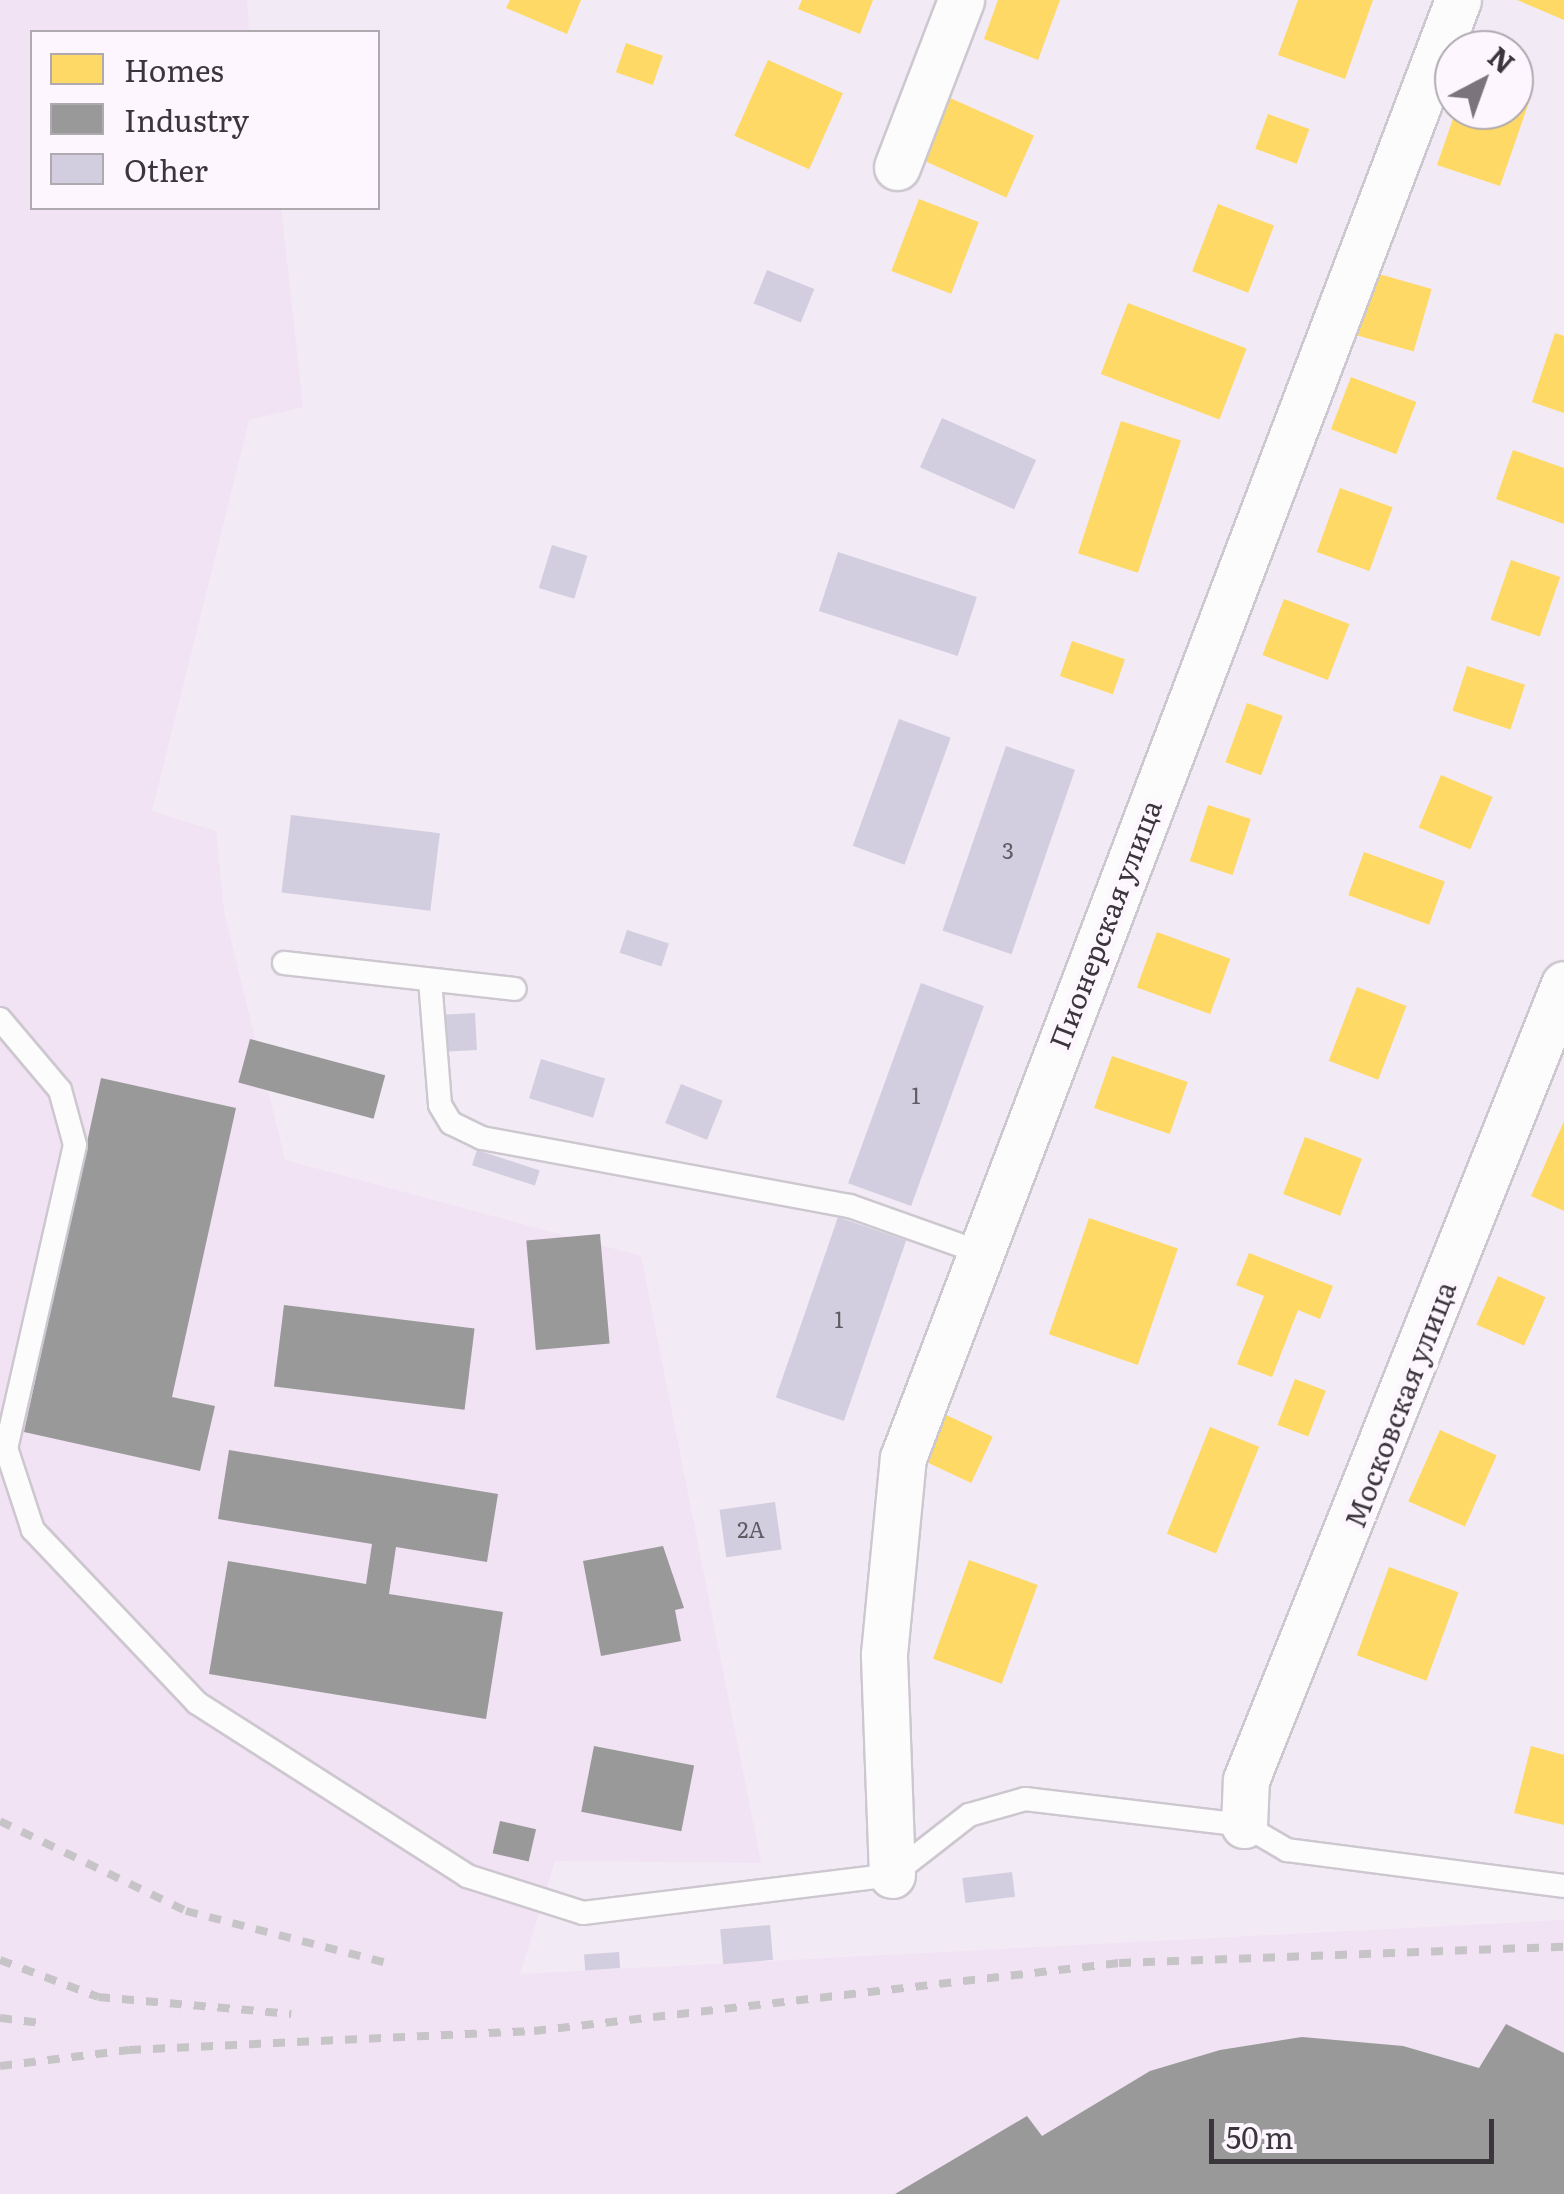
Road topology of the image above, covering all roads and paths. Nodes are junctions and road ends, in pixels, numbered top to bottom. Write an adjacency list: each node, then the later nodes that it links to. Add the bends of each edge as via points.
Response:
1 (962, 0): 3 (street)
2 (1458, 0): 9 (street, Пионерская улица)
3 (897, 167)
4 (284, 963): 5 (lane)
5 (430, 980): 7 (lane); 9 (lane, via 440,1105 451,1123 482,1138 850,1206)
6 (1564, 984): 10 (street, Московская улица, via 1246,1780)
7 (515, 989)
8 (0, 1019): 11 (lane, via 60,1090 75,1144 6,1448 33,1530 197,1702 467,1876 583,1912)
9 (979, 1252): 11 (street, Пионерская улица, via 903,1458 884,1654)
10 (1244, 1826): 11 (lane, via 1025,1800 969,1815); 12 (lane, via 1287,1850)
11 (892, 1875)
12 (1564, 1886)

